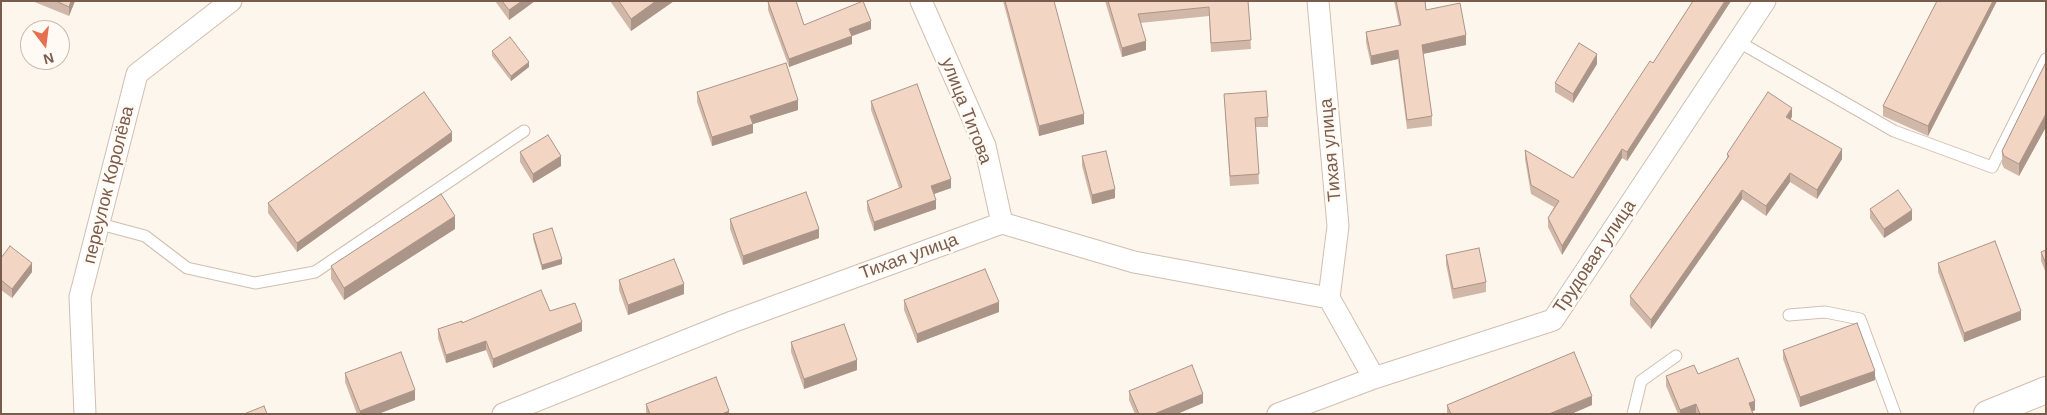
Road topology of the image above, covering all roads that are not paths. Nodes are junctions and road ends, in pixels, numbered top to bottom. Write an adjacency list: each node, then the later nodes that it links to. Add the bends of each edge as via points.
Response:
1 (230, 1): 9 (street, переулок Королёва, via 137,74)
2 (922, 1): 8 (street, улица Титова, via 984,146)
3 (1318, 1): 10 (street, Тихая улица, via 1338,226)
4 (1765, 1): 5 (street, Трудовая улица)
5 (1739, 42): 6 (lane, via 1894,131 1992,167); 13 (street, Трудовая улица, via 1553,320)
6 (2046, 59)
7 (524, 132): 9 (lane, via 316,272 255,282 187,268 145,236)
8 (1002, 223): 10 (street, via 1134,262); 16 (street, Тихая улица, via 732,322)
9 (100, 224): 15 (street, переулок Королёва, via 80,297)
10 (1329, 298): 13 (street)
11 (1789, 315): 19 (lane, via 1825,312 1860,319)
12 (1676, 356): 18 (lane, via 1641,381)
13 (1374, 378): 17 (street, Трудовая улица)
14 (2046, 390): 20 (street)
15 (85, 414)
16 (503, 414)
17 (1278, 414)
18 (1633, 414)
19 (1895, 414)
20 (1987, 414)

